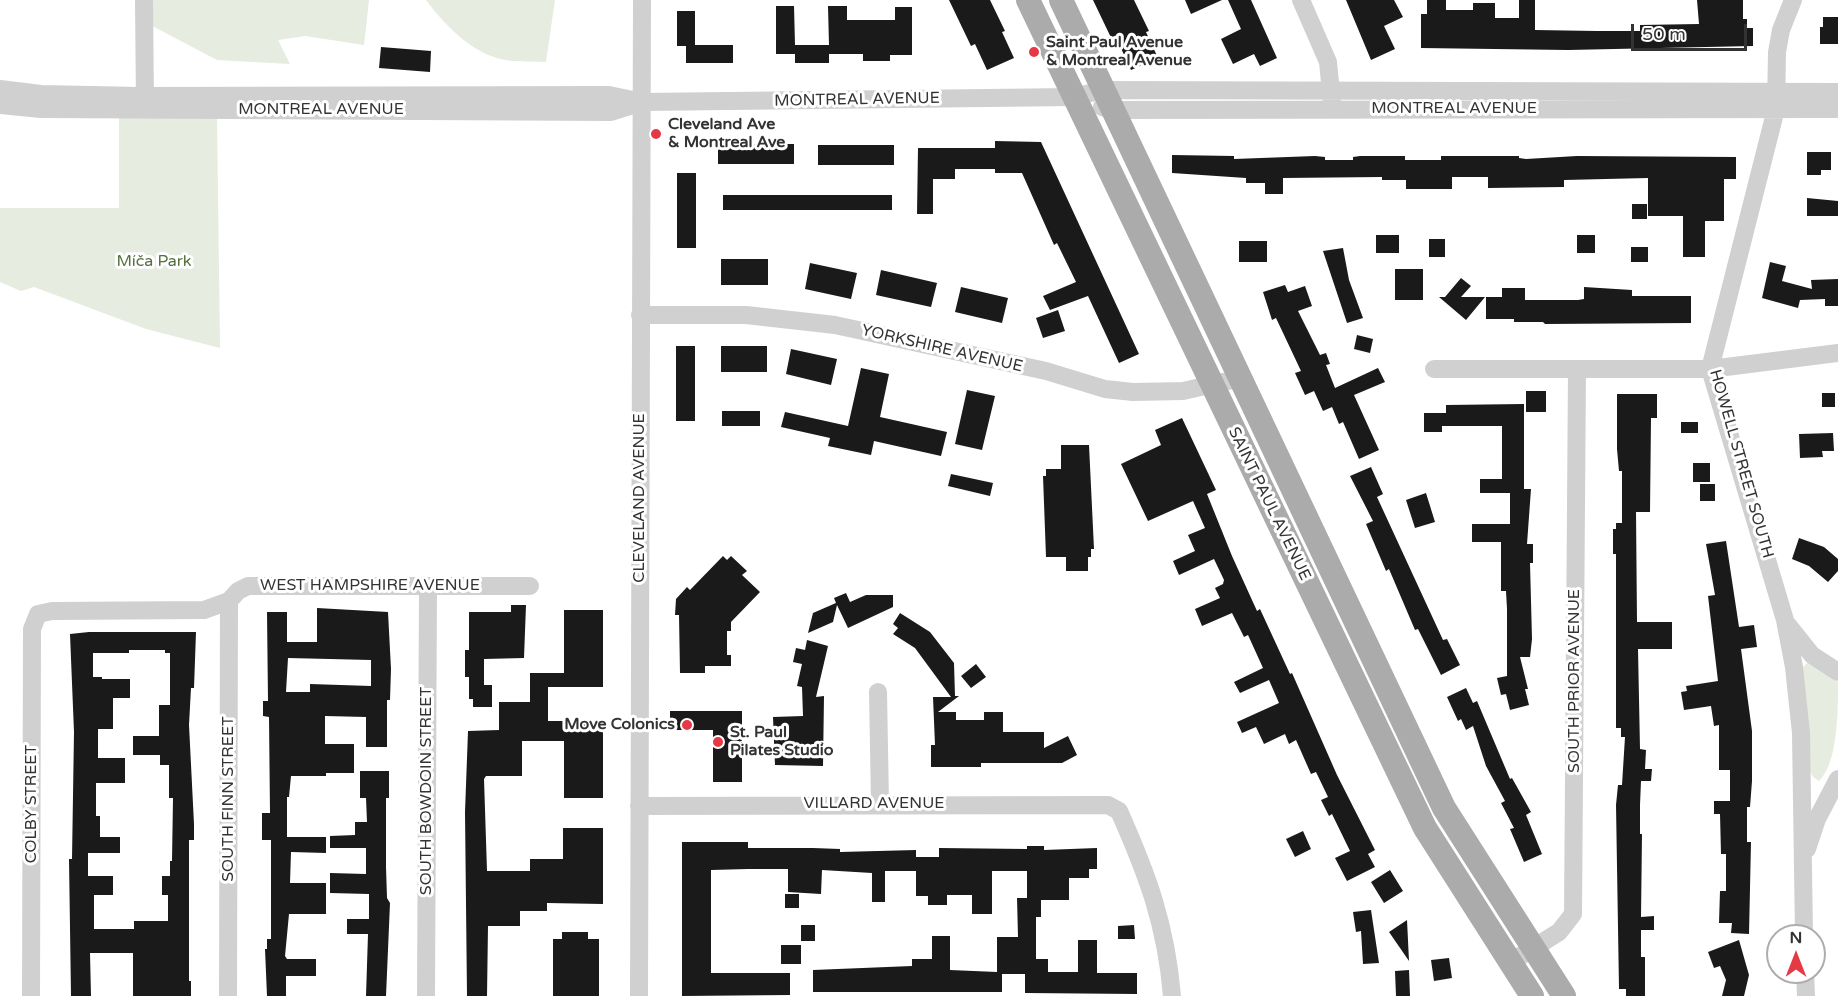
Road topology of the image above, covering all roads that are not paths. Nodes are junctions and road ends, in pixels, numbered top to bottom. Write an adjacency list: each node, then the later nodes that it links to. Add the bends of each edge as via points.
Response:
1 (144, 0): 13 (street)
2 (642, 0): 14 (street, CLEVELAND AVENUE)
3 (1028, 0): 9 (main road, SAINT PAUL AVENUE)
4 (1061, 0): 10 (main road, SAINT PAUL AVENUE)
5 (1300, 0): 11 (street, via 1328,62)
6 (1793, 0): 12 (street, HOWELL STREET SOUTH, via 1777,52)
7 (0, 90): 13 (street, MONTREAL AVENUE)
8 (1838, 92): 12 (street, MONTREAL AVENUE)
9 (1073, 97): 10 (street, MONTREAL AVENUE); 14 (street, MONTREAL AVENUE); 23 (main road, SAINT PAUL AVENUE)
10 (1108, 100): 11 (street, MONTREAL AVENUE); 22 (main road, SAINT PAUL AVENUE)
11 (1332, 100): 12 (street, MONTREAL AVENUE)
12 (1776, 101): 16 (street, MONTREAL AVENUE); 21 (street, HOWELL STREET SOUTH)
13 (145, 102): 14 (street, MONTREAL AVENUE, via 609,94); 15 (street, MONTREAL AVENUE, via 40,109)
14 (642, 102): 17 (street, CLEVELAND AVENUE)
15 (0, 105)
16 (1838, 109)
17 (640, 315): 23 (street, YORKSHIRE AVENUE, via 746,315 835,325 1046,371 1105,389 1167,392); 33 (street, CLEVELAND AVENUE)
18 (1838, 353): 21 (street)
19 (1434, 369): 20 (street)
20 (1577, 369): 21 (street); 36 (street, SOUTH PRIOR AVENUE, via 1574,904 1568,924)
21 (1710, 369): 28 (street, HOWELL STREET SOUTH)
22 (1241, 378): 23 (street, YORKSHIRE AVENUE); 36 (main road, SAINT PAUL AVENUE, via 1444,808)
23 (1212, 386): 37 (main road, SAINT PAUL AVENUE, via 1425,828)
24 (428, 586): 25 (street, WEST HAMPSHIRE AVENUE); 26 (street, WEST HAMPSHIRE AVENUE, via 248,586); 40 (street, SOUTH BOWDOIN STREET)
25 (530, 586)
26 (229, 601): 27 (street, WEST HAMPSHIRE AVENUE, via 204,610); 39 (street, SOUTH FINN STREET)
27 (38, 614): 38 (street, COLBY STREET, via 32,629)
28 (1785, 620): 29 (street, via 1812,655); 34 (street, HOWELL STREET SOUTH, via 1800,718)
29 (1838, 672)
30 (878, 692): 32 (street)
31 (1838, 779): 34 (street, via 1817,819)
32 (880, 803): 33 (street, VILLARD AVENUE); 42 (street, VILLARD AVENUE, via 1108,804 1119,812 1150,884 1165,936)
33 (639, 806): 41 (street, CLEVELAND AVENUE)
34 (1803, 865): 35 (street, HOWELL STREET SOUTH)
35 (1804, 924)
36 (1533, 948): 37 (street, SOUTH PRIOR AVENUE); 44 (main road, SAINT PAUL AVENUE)
37 (1511, 962): 43 (main road, SAINT PAUL AVENUE)
38 (31, 996)
39 (228, 996)
40 (426, 996)
41 (639, 996)
42 (1172, 996)
43 (1532, 996)
44 (1564, 996)

